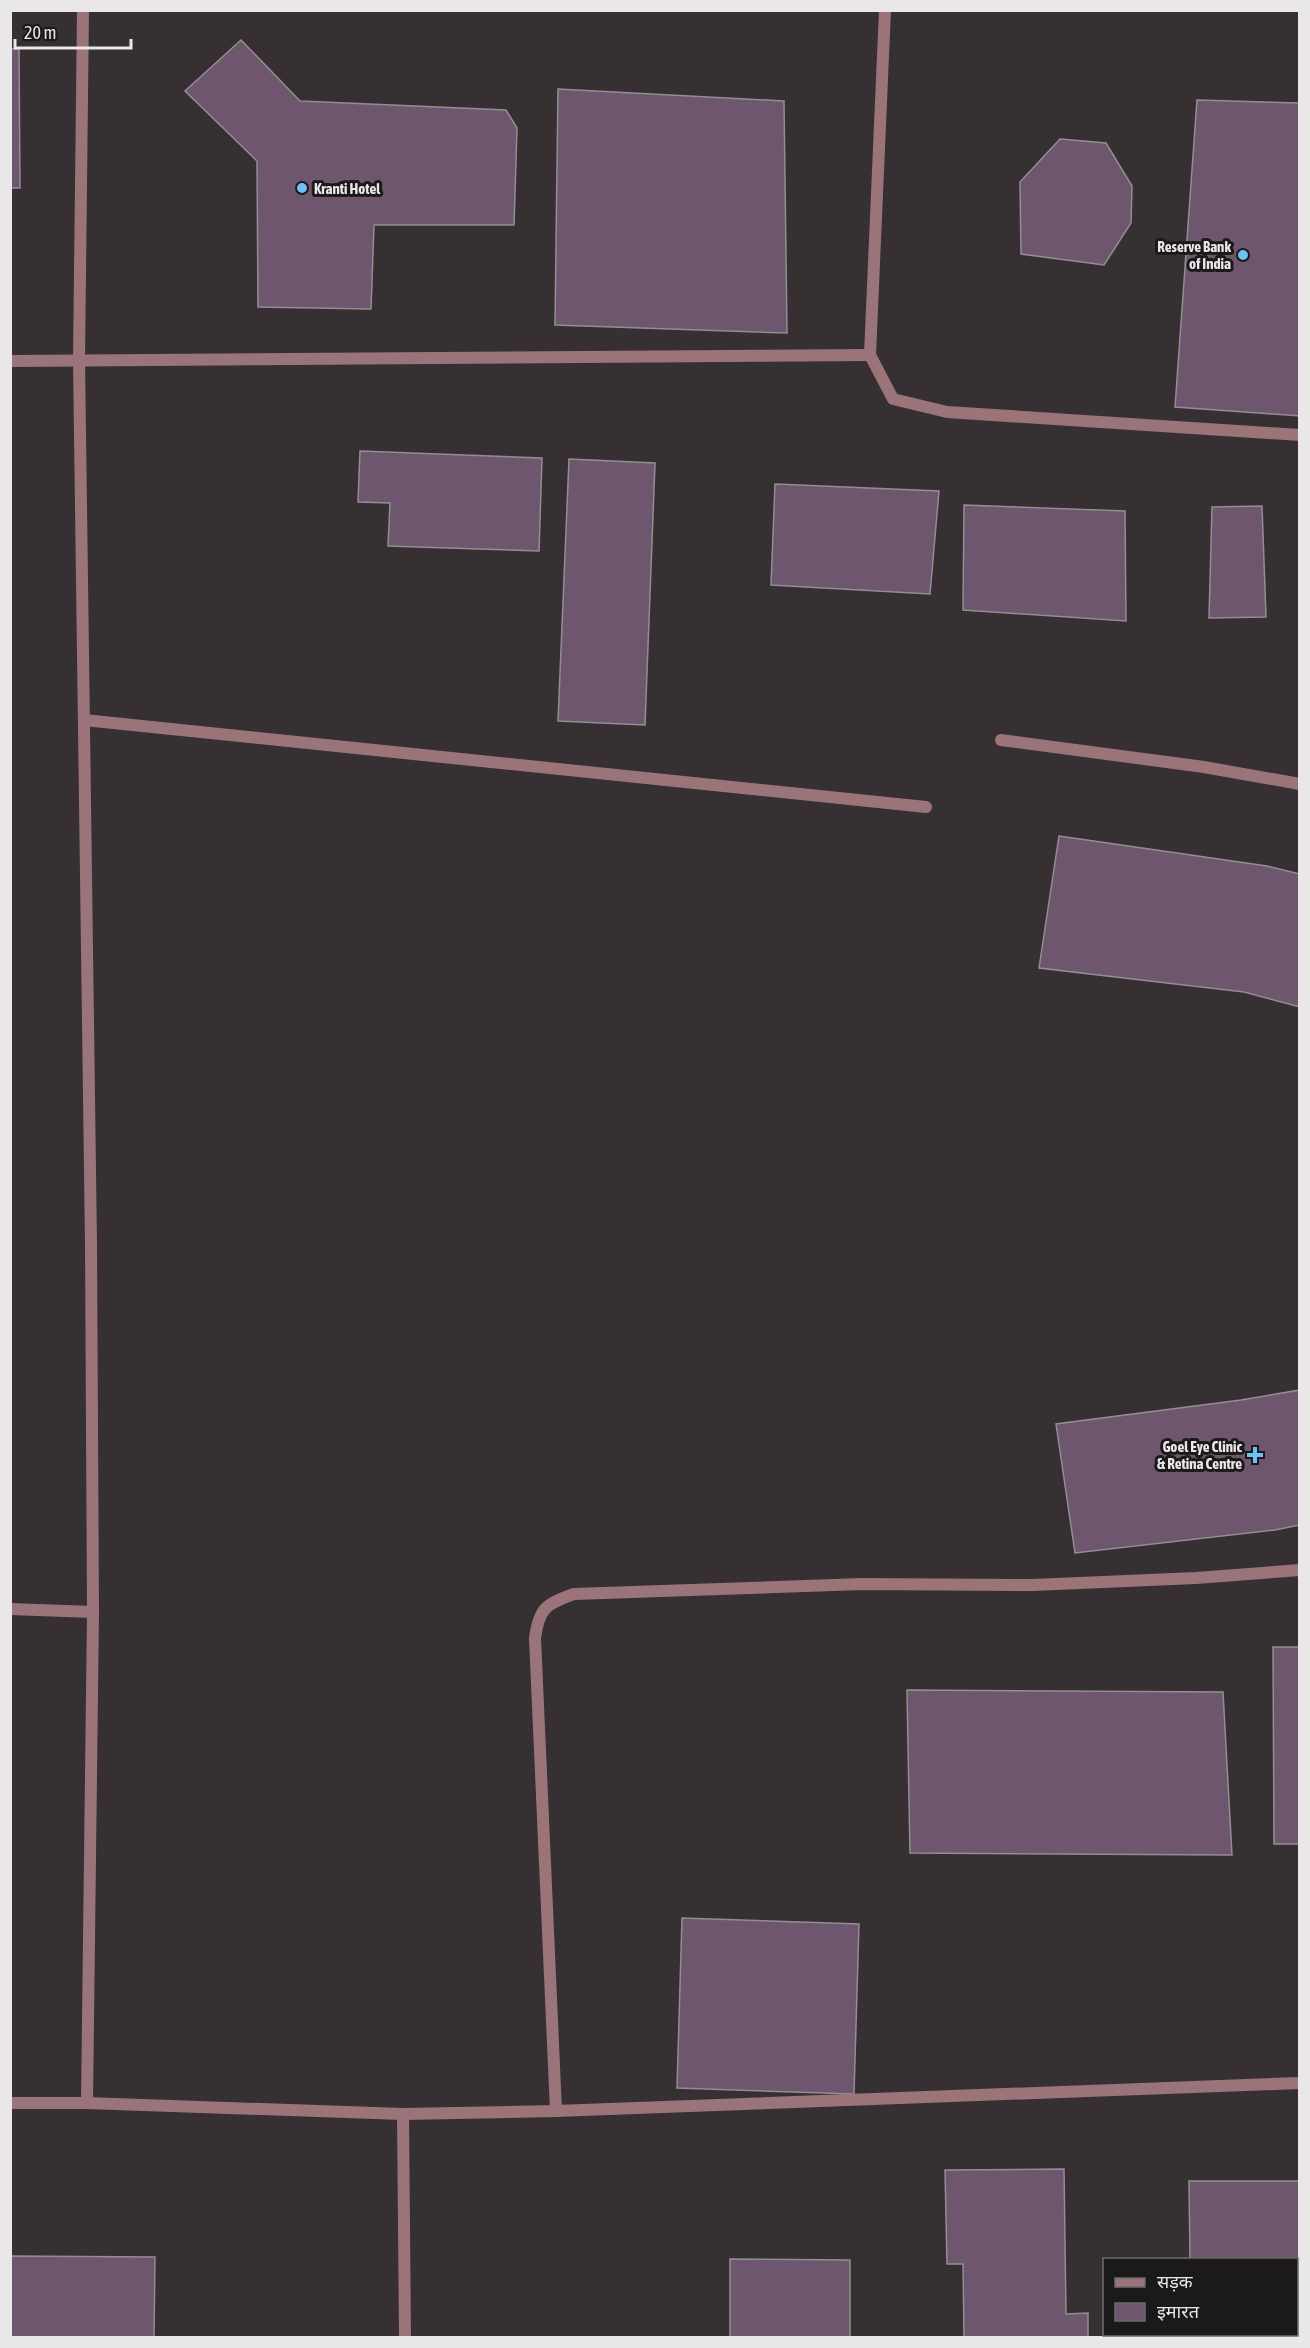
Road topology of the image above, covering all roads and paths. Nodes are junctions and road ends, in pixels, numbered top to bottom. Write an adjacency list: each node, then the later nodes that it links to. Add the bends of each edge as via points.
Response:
1 (83, 10): 4 (street)
2 (885, 10): 3 (street)
3 (870, 355): 4 (street); 6 (street, via 893,399 947,412)
4 (79, 360): 5 (street); 7 (street)
5 (10, 361)
6 (1299, 435)
7 (84, 720): 10 (street); 13 (street)
8 (1001, 740): 9 (street)
9 (1299, 784)
10 (926, 807)
11 (1299, 1570): 17 (street, via 1033,1585 862,1584 574,1594 553,1601 538,1618 535,1638)
12 (10, 1609): 13 (street)
13 (93, 1612): 16 (street)
14 (1299, 2083): 17 (street)
15 (10, 2103): 16 (street)
16 (87, 2103): 18 (street)
17 (556, 2111): 18 (street)
18 (404, 2114): 19 (street)
19 (405, 2337)

